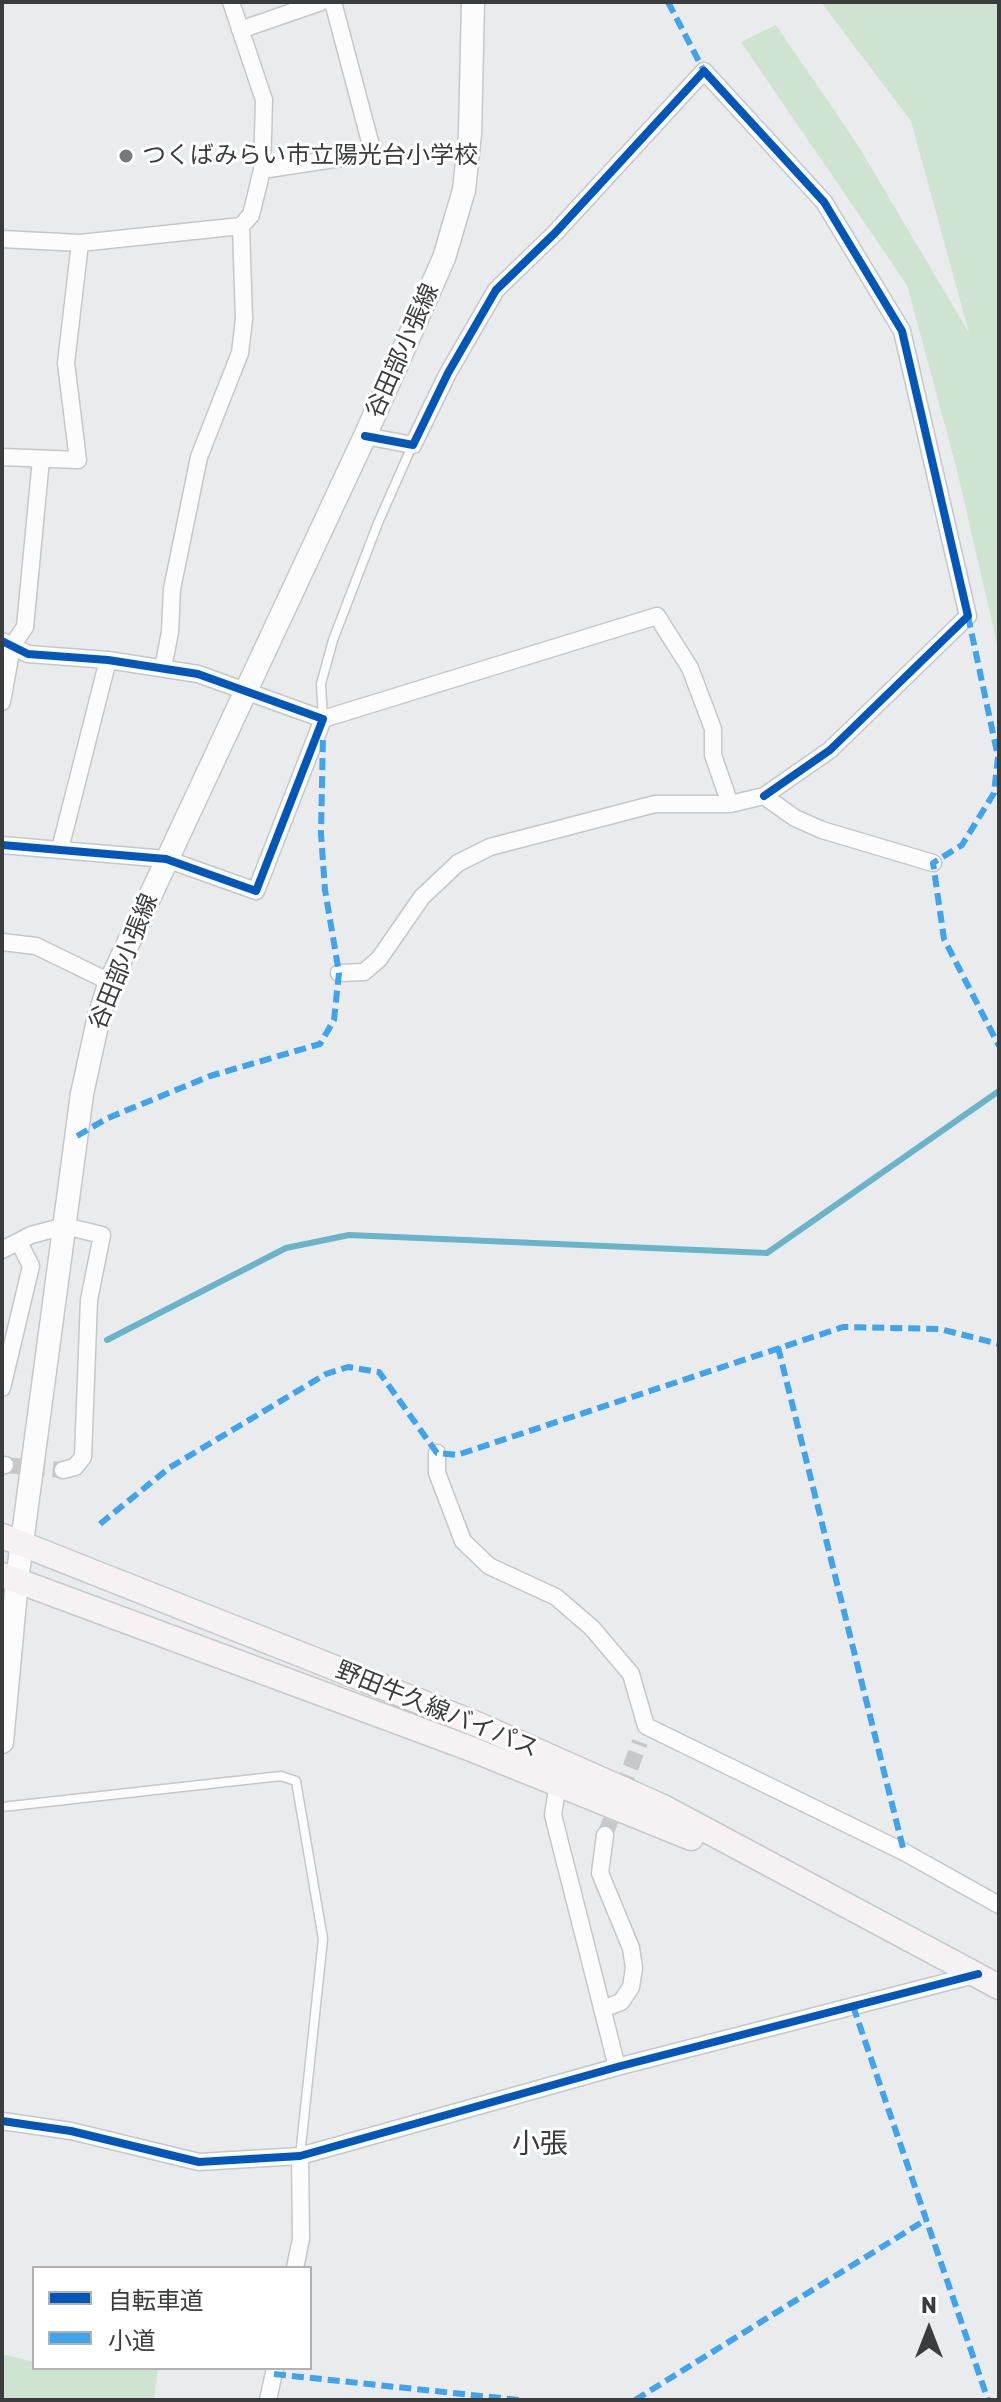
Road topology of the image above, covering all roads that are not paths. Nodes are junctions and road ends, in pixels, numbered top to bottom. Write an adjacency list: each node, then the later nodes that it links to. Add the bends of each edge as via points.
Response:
1 (231, 2): 5 (street)
2 (333, 2): 6 (street, via 373,153)
3 (473, 2): 10 (main road, 谷田部小張線, via 464,190 444,258)
4 (314, 3): 5 (street)
5 (240, 30): 6 (street, via 264,100)
6 (262, 170): 7 (street, via 251,215)
7 (241, 226): 9 (street); 16 (street, via 240,353 199,457 172,589)
8 (2, 239): 9 (street)
9 (80, 243): 13 (street, via 66,363 78,460)
10 (365, 436): 11 (street); 17 (main road, 谷田部小張線)
11 (413, 445): 19 (lane, via 333,640 321,684); 20 (street, via 496,290 704,71 824,202 902,331 968,616 830,750)
12 (2, 457): 13 (street)
13 (41, 459): 14 (street, via 25,627)
14 (7, 644): 15 (street, via 28,654); 18 (street)
15 (108, 660): 16 (street); 23 (street)
16 (163, 668): 17 (street)
17 (246, 691): 19 (street); 24 (main road, 谷田部小張線)
18 (2, 702)
19 (323, 719): 21 (street, via 657,616 690,668 713,729 713,755); 24 (street, via 256,891)
20 (764, 796): 21 (street); 25 (street, via 822,830)
21 (730, 804): 27 (street, via 655,804 490,847 458,863 422,897 364,972)
22 (2, 845): 23 (street)
23 (60, 849): 24 (street)
24 (166, 859): 28 (main road, 谷田部小張線)
25 (933, 863)
26 (2, 942): 28 (street, via 36,946)
27 (339, 973)
28 (110, 982): 29 (main road, 谷田部小張線, via 88,1056)
29 (65, 1226): 30 (street); 34 (street, via 102,1235 89,1300 83,1457 75,1467); 35 (main road, 谷田部小張線)
30 (19, 1242): 31 (street); 32 (street, via 31,1266)
31 (2, 1250)
32 (2, 1388)
33 (437, 1453): 41 (street, via 437,1473 463,1541 489,1566 556,1597 592,1628 631,1674 643,1734 891,1845)
34 (63, 1470)
35 (12, 1540): 36 (main road, 谷田部小張線); 42 (main road, 野田牛久線バイパス, via 479,1725 663,1807)
36 (9, 1577): 37 (main road, 谷田部小張線); 38 (main road, 野田牛久線バイパス)
37 (2, 1742)
38 (558, 1783): 42 (main road, 野田牛久線バイパス); 44 (street, via 553,1815)
39 (2, 1807): 47 (lane, via 281,1776 296,1781 323,1939)
40 (605, 1835): 44 (street, via 600,1873 634,1968 621,2002)
41 (999, 1905)
42 (859, 1912): 43 (main road, 野田牛久線バイパス)
43 (989, 1980): 45 (street)
44 (602, 2009): 45 (street)
45 (617, 2067): 47 (street)
46 (2, 2121): 47 (street, via 71,2131 199,2162)
47 (300, 2156): 48 (street, via 301,2239)
48 (295, 2266)
49 (275, 2370): 50 (street)
50 (268, 2400)

